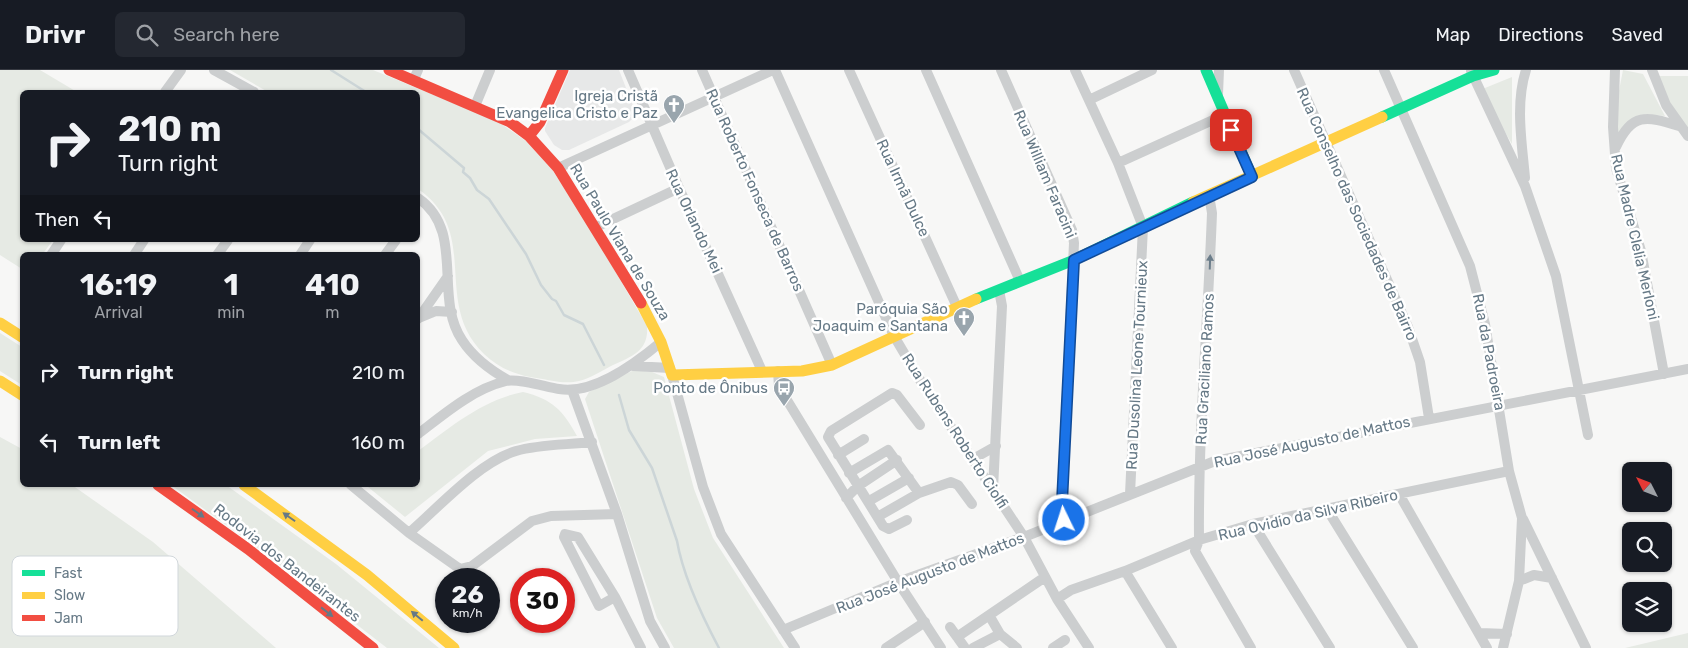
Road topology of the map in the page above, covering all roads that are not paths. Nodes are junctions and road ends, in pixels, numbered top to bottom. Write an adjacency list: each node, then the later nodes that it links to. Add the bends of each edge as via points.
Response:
1 (181, 70): 24 (street)
2 (214, 70): 25 (street)
3 (389, 70): 23 (main road, Rua Paulo Viana de Souza)
4 (490, 70): 29 (street)
5 (563, 70): 34 (main road, via 540,122)
6 (628, 70): 32 (street, Rua Orlando Mei)
7 (702, 70): 26 (street, Rua Roberto Fonseca de Barros)
8 (774, 70): 26 (street); 57 (street, Rua Rubens Roberto Ciolfi)
9 (849, 70): 51 (street, Rua Irmã Dulce)
10 (926, 70): 49 (street)
11 (1001, 70): 47 (street, Rua William Faracini, via 1072,230)
12 (1075, 70): 27 (street, Rua Dusolina Leone Tournieux)
13 (1152, 70): 27 (street)
14 (1206, 70): 28 (main road)
15 (1219, 70): 28 (street)
16 (1294, 70): 36 (street, Rua Conselho das Sociedades de Bairro)
17 (1384, 70): 30 (street, Rua da Padroeira)
18 (1494, 70): 22 (main road)
19 (1526, 70): 41 (street, via 1522,81 1521,125)
20 (1615, 70): 37 (street, Rua Madre Clelia Merloni)
21 (1652, 70): 33 (street, via 1666,105)
22 (1472, 73): 30 (main road); 41 (street)
23 (416, 75): 29 (main road, Rua Paulo Viana de Souza, via 436,91)
24 (166, 90)
25 (248, 90)
26 (714, 97): 32 (street); 59 (street, Rua Roberto Fonseca de Barros)
27 (1089, 100): 38 (street, Rua Dusolina Leone Tournieux)
28 (1218, 100): 31 (main road)
29 (475, 106): 34 (main road, Rua Paulo Viana de Souza, via 510,122)
30 (1402, 109): 36 (main road); 71 (street, Rua da Padroeira, via 1473,274)
31 (1224, 115): 38 (street); 40 (main road)
32 (650, 124): 39 (street); 42 (street, Rua Orlando Mei)
33 (1679, 126): 35 (street); 37 (street, via 1654,118 1641,118 1622,133)
34 (529, 136): 39 (main road, Rua Paulo Viana de Souza)
35 (1688, 136)
36 (1327, 143): 40 (main road); 72 (street, Rua Conselho das Sociedades de Bairro, via 1408,327 1420,362)
37 (1614, 150): 65 (street, Rua Madre Clelia Merloni, via 1616,168 1641,251)
38 (1118, 164): 46 (street, Rua Dusolina Leone Tournieux)
39 (558, 168): 45 (main road, Rua Paulo Viana de Souza)
40 (1252, 177): 43 (main road)
41 (1525, 186): 69 (street, via 1556,276)
42 (679, 188): 45 (street); 63 (street, Rua Orlando Mei)
43 (1209, 195): 46 (main road); 82 (street, Rua Graciliano Ramos, one-way to 43, via 1212,213)
44 (420, 204): 48 (street, via 430,209 442,233)
45 (596, 227): 58 (main road, Rua Paulo Viana de Souza)
46 (1143, 227): 47 (main road); 92 (street, Rua Dusolina Leone Tournieux)
47 (1074, 260): 49 (main road); 102 (street, Rua William Faracini, via 1062,502)
48 (448, 276): 52 (street); 53 (street)
49 (1020, 281): 50 (main road)
50 (999, 290): 51 (main road); 78 (street, via 1002,306)
51 (957, 307): 57 (main road)
52 (452, 312): 54 (street, via 436,310); 66 (street, via 462,340 492,370)
53 (420, 315)
54 (420, 317)
55 (0, 323): 56 (main road)
56 (20, 336)
57 (894, 336): 59 (main road); 80 (street, Rua Rubens Roberto Ciolfi)
58 (661, 342): 60 (street); 64 (main road, Rua Paulo Viana de Souza)
59 (832, 365): 62 (main road, via 802,371)
60 (630, 367): 64 (street); 68 (street)
61 (1688, 369): 65 (street, Rua José Augusto de Mattos)
62 (778, 370): 63 (main road); 94 (street, via 780,387)
63 (762, 371): 64 (main road)
64 (671, 372): 117 (street, Rua Paulo Viana de Souza, via 703,487 718,527)
65 (1664, 374): 69 (street, Rua José Augusto de Mattos)
66 (508, 380): 68 (street); 74 (street, via 469,398)
67 (0, 381): 70 (main road)
68 (572, 390): 77 (street)
69 (1579, 390): 71 (street, Rua José Augusto de Mattos); 75 (street)
70 (20, 394)
71 (1500, 406): 72 (street, Rua José Augusto de Mattos); 83 (street, Rua da Padroeira)
72 (1429, 418): 82 (street, Rua José Augusto de Mattos, via 1215,461)
73 (920, 425): 79 (street, via 892,393 828,434)
74 (420, 433)
75 (1588, 435)
76 (864, 439): 79 (street)
77 (592, 442): 98 (street); 104 (street, via 525,450 497,459)
78 (996, 446): 80 (street); 90 (street)
79 (838, 455): 84 (street)
80 (973, 459): 90 (street, Rua Rubens Roberto Ciolfi)
81 (897, 460): 84 (street, via 888,450); 85 (street); 86 (street)
82 (1198, 468): 92 (street, Rua José Augusto de Mattos); 106 (street, Rua Graciliano Ramos)
83 (1509, 470): 93 (street, Rua Ovidio da Silva Ribeiro); 100 (street, Rua da Padroeira)
84 (849, 473): 86 (street)
85 (908, 478): 91 (street); 95 (street)
86 (858, 486): 94 (street); 95 (street)
87 (161, 487): 123 (main road, Rodovia dos Bandeirantes, one-way to 123, via 248,549)
88 (247, 487): 124 (main road, one-way to 88, via 367,574)
89 (354, 487): 104 (street)
90 (993, 489): 105 (street, Rua Rubens Roberto Ciolfi)
91 (919, 494): 96 (street, via 951,482 958,485); 99 (street)
92 (1130, 494): 102 (street, Rua José Augusto de Mattos)
93 (1399, 494): 97 (street, Rua Ovidio da Silva Ribeiro); 118 (street)
94 (846, 498): 111 (street)
95 (869, 501): 99 (street)
96 (972, 504)
97 (1326, 509): 103 (street, Rua Ovidio da Silva Ribeiro); 138 (street)
98 (617, 514): 104 (street, via 551,516 532,521 472,566 460,569); 126 (street, via 650,621)
99 (878, 516): 101 (street, via 886,528)
100 (1522, 518): 109 (street); 110 (street, Rua da Padroeira)
101 (907, 520)
102 (1064, 520): 105 (street, Rua José Augusto de Mattos)
103 (1253, 524): 106 (street, Rua Ovidio da Silva Ribeiro); 137 (street)
104 (409, 533)
105 (1024, 537): 108 (street, Rua Rubens Roberto Ciolfi); 111 (street, Rua José Augusto de Mattos)
106 (1199, 540): 107 (street, Rua Ovidio da Silva Ribeiro); 136 (street, Rua Graciliano Ramos, via 1195,551)
107 (1125, 571): 113 (street, Rua Ovidio da Silva Ribeiro, via 1071,590); 135 (street)
108 (1045, 577): 113 (street, Rua Rubens Roberto Ciolfi); 114 (street)
109 (1552, 578): 110 (street, via 1534,575); 141 (street)
110 (1520, 581): 120 (street, Rua da Padroeira)
111 (898, 582): 115 (street); 117 (street, Rua José Augusto de Mattos)
112 (615, 597): 112 (street, via 578,537 565,534 599,606); 125 (street)
113 (1057, 599): 134 (street, Rua Rubens Roberto Ciolfi)
114 (989, 615): 119 (street); 121 (street)
115 (925, 622): 128 (street); 129 (street)
116 (950, 627): 121 (street)
117 (783, 630): 127 (street, Rua Paulo Viana de Souza)
118 (1480, 633): 120 (street); 139 (street)
119 (1000, 634): 131 (street); 132 (street)
120 (1507, 634): 140 (street, Rua da Padroeira)
121 (957, 637): 130 (street)
122 (1065, 640): 133 (street)
123 (373, 648)
124 (454, 648)
125 (641, 648)
126 (665, 648)
127 (794, 648)
128 (886, 648)
129 (941, 648)
130 (965, 648)
131 (973, 648)
132 (1017, 648)
133 (1053, 648)
134 (1089, 648)
135 (1172, 648)
136 (1251, 648)
137 (1330, 648)
138 (1413, 648)
139 (1488, 648)
140 (1502, 648)
141 (1586, 648)

